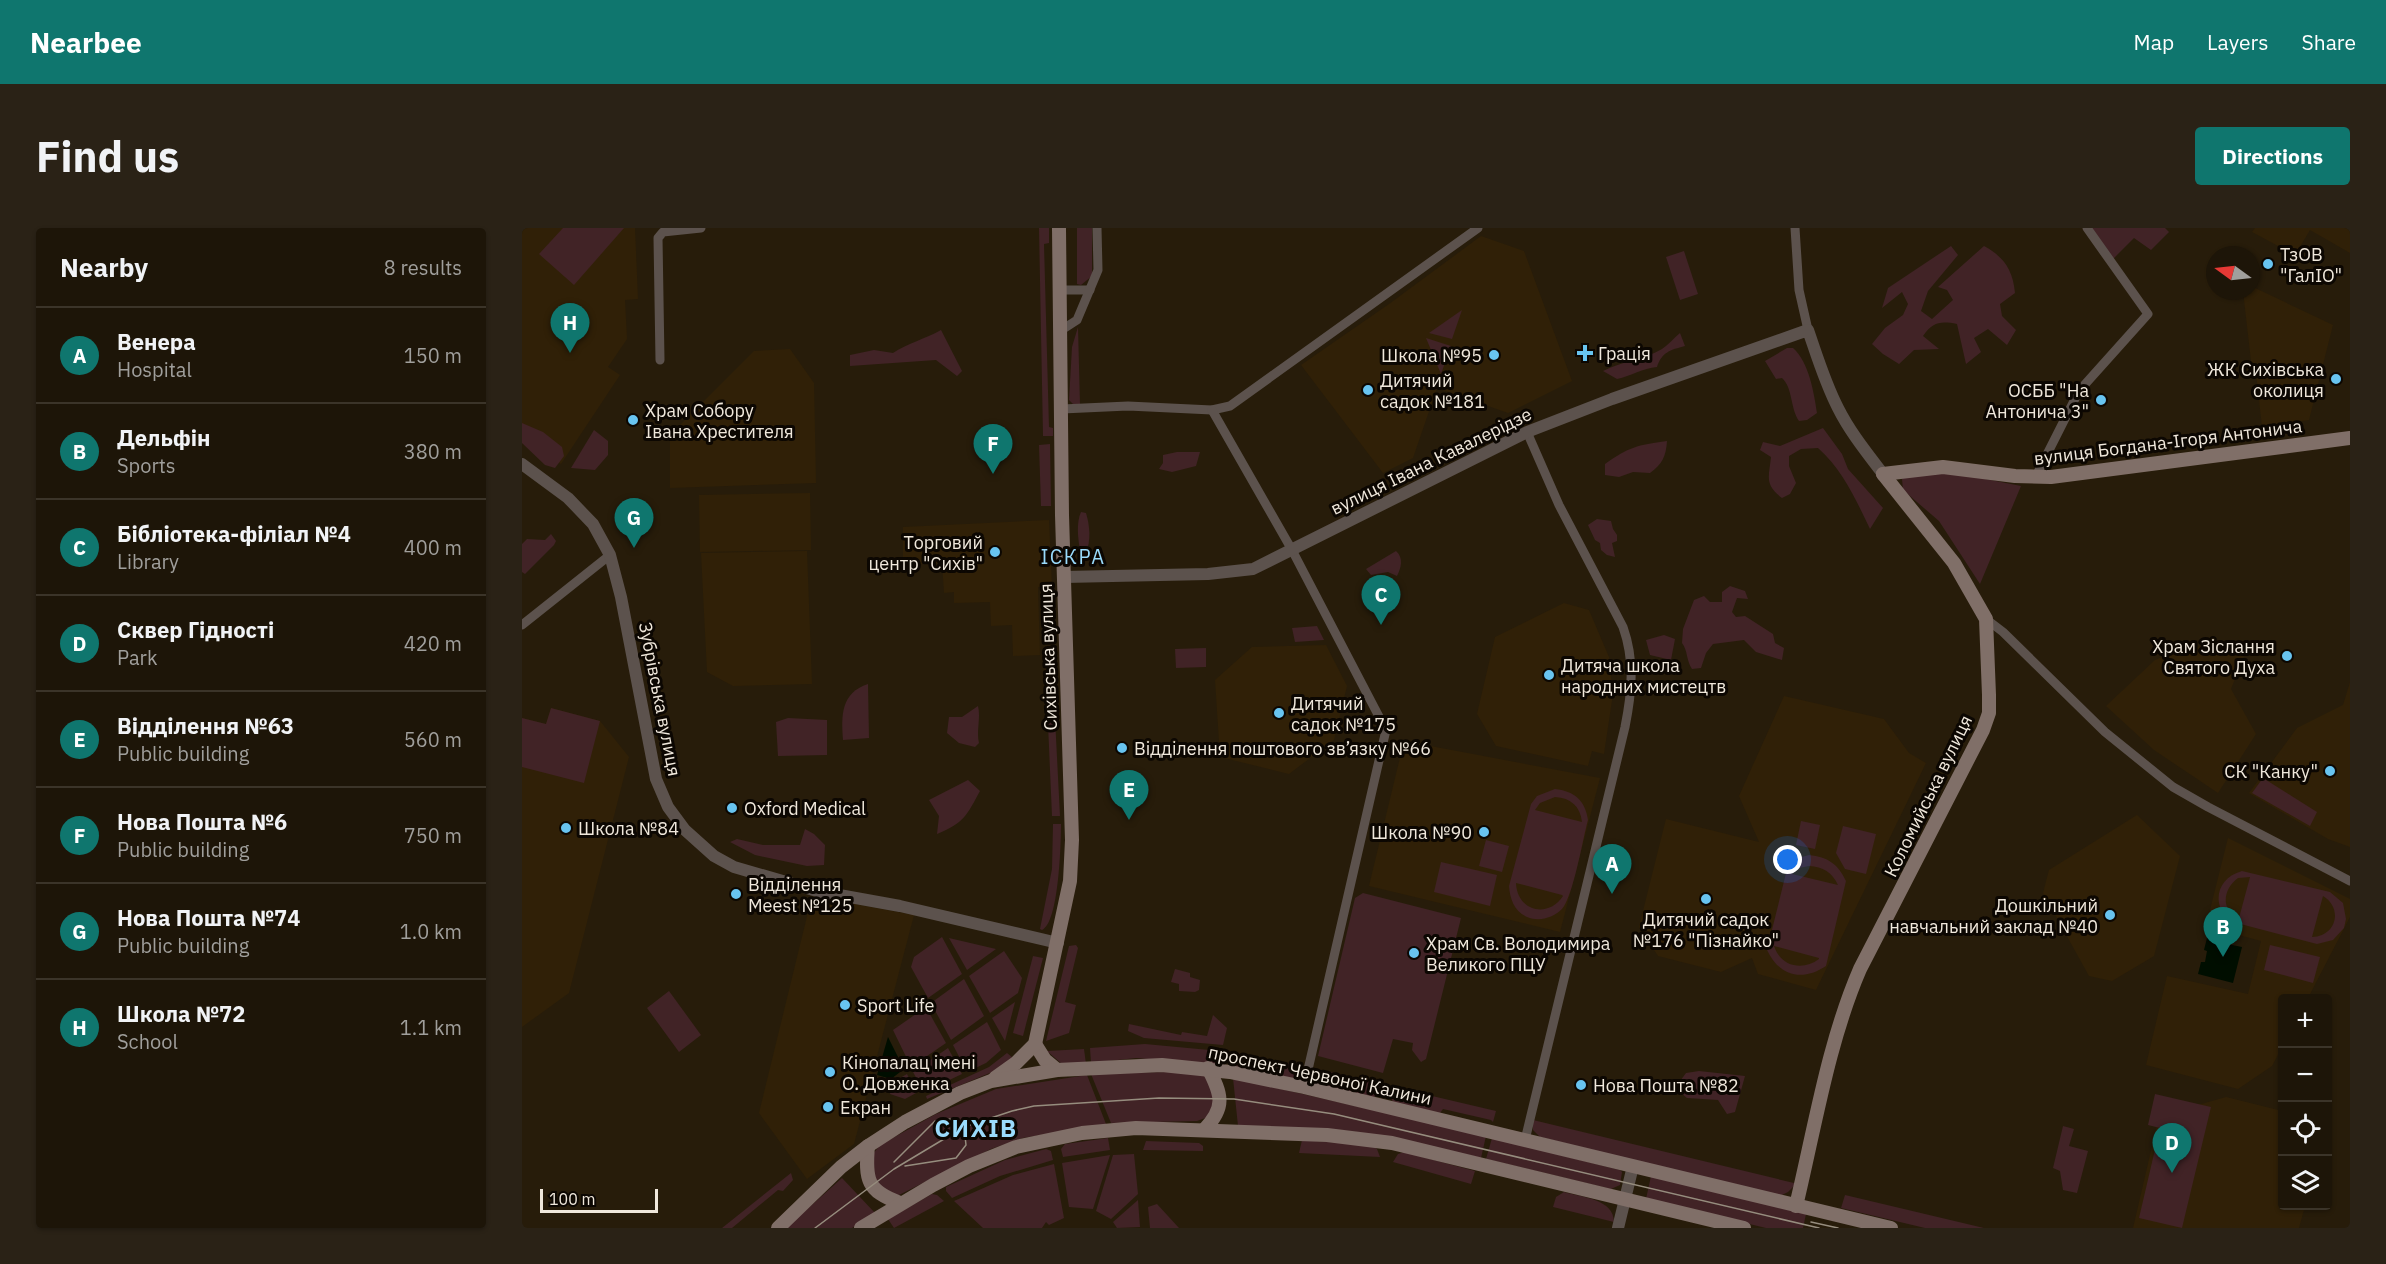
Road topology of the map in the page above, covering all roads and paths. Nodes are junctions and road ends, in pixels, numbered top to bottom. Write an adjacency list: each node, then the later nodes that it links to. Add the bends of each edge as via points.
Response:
1 (701, 228): 11 (street, via 663,232 658,238)
2 (1059, 228): 7 (main road, Сихівська вулиця)
3 (1097, 228): 8 (street, via 1098,270)
4 (1478, 228): 13 (street, via 1230,406)
5 (1795, 228): 9 (street, via 1798,283)
6 (2087, 228): 18 (street, via 2148,314 2072,401)
7 (1059, 290): 8 (street); 10 (main road, Сихівська вулиця)
8 (1090, 290): 10 (street, via 1077,320)
9 (1808, 330): 14 (street, вулиця Івана Кавалерідзе); 17 (street, Коломийська вулиця, via 1839,410)
10 (1060, 331): 12 (main road, Сихівська вулиця)
11 (660, 360)
12 (1062, 409): 13 (street, via 1128,406); 21 (main road, Сихівська вулиця)
13 (1212, 410): 19 (street)
14 (1527, 432): 19 (street, вулиця Івана Кавалерідзе); 32 (street, via 1558,505 1620,620 1629,645 1632,688)
15 (2350, 438): 18 (main road, вулиця Богдана-Ігоря Антонича)
16 (522, 464): 20 (street, Зубрівська вулиця, via 568,498 593,524)
17 (1883, 474): 18 (main road, вулиця Богдана-Ігоря Антонича, via 1943,467); 22 (main road, Коломийська вулиця, via 1954,563)
18 (2035, 478)
19 (1292, 550): 21 (street, вулиця Івана Кавалерідзе, via 1252,570 1230,573); 30 (street, via 1386,730)
20 (610, 555): 23 (street); 25 (street, Зубрівська вулиця, via 656,778 672,813 694,840 719,860 751,873)
21 (1064, 577): 25 (main road, Сихівська вулиця, via 1072,840 1070,880)
22 (1986, 619): 24 (street, via 2105,732 2173,787); 37 (main road, Коломийська вулиця, via 1986,721 1849,996)
23 (522, 625)
24 (2350, 881)
25 (1058, 943): 26 (main road, Сихівська вулиця)
26 (1035, 1044): 28 (main road); 29 (main road)
27 (1208, 1068): 28 (main road, проспект Червоної Калини, via 1154,1065); 30 (main road, проспект Червоної Калини); 31 (main road, via 1220,1095 1220,1108)
28 (1057, 1070): 29 (main road, проспект Червоної Калини)
29 (991, 1081): 33 (main road, проспект Червоної Калини, via 905,1122)
30 (1304, 1087): 32 (main road, проспект Червоної Калини)
31 (1204, 1130): 35 (main road, via 1392,1143); 36 (main road, via 1109,1130 1026,1144 969,1166)
32 (1525, 1140): 34 (main road, проспект Червоної Калини)
33 (868, 1146): 36 (main road, via 869,1182 877,1193); 38 (main road, проспект Червоної Калини)
34 (1633, 1166): 35 (street); 37 (main road, проспект Червоної Калини)
35 (1625, 1199): 40 (street); 41 (main road)
36 (900, 1203): 39 (main road)
37 (1796, 1206): 42 (main road, проспект Червоної Калини)
38 (778, 1228)
39 (861, 1228)
40 (1617, 1228)
41 (1744, 1228)
42 (1891, 1228)

